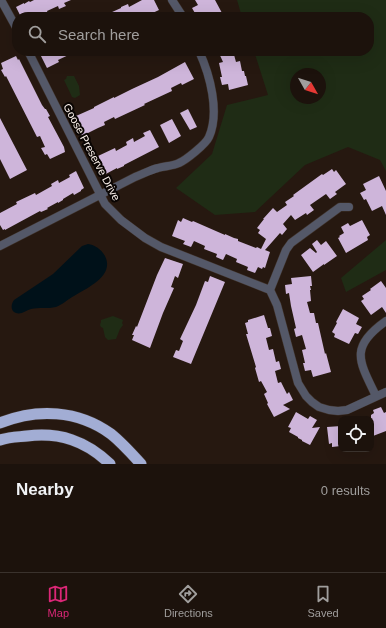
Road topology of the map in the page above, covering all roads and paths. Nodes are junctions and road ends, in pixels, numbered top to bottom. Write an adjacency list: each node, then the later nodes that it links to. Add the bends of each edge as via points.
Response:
1 (172, 0): 3 (street)
2 (3, 1): 4 (street)
3 (180, 12)
4 (12, 19)
5 (30, 56): 7 (street, Goose Preserve Drive)
6 (201, 56): 7 (street, via 213,95 214,119 208,138 195,152 178,164 135,177)
7 (100, 195): 9 (street); 10 (street, Goose Preserve Drive, via 121,220 160,247)
8 (349, 207): 10 (street, via 340,207 291,243)
9 (0, 246)
10 (270, 290): 13 (street, via 277,304 298,383 306,396 319,407 338,412)
11 (386, 321): 13 (street, via 370,334 362,349 362,365)
12 (386, 392): 13 (street)
13 (376, 396)
14 (0, 422): 17 (highway, via 32,413 73,416 111,434)
15 (0, 440): 16 (highway, via 39,434 52,435 78,442)
16 (110, 464)
17 (141, 464)

